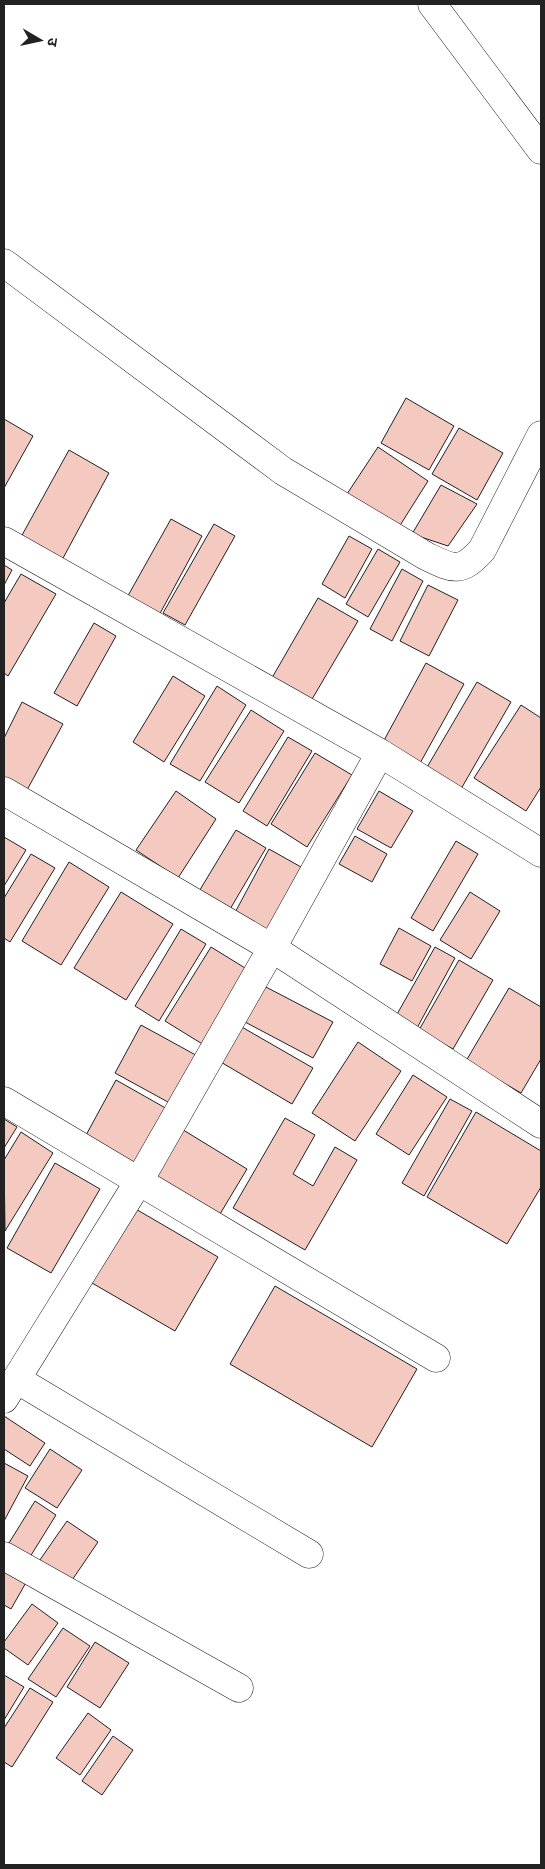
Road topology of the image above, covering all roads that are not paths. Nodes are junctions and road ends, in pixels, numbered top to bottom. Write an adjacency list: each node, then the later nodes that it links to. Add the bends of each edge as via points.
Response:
1 (432, 4): 2 (street)
2 (541, 150)
3 (4, 263): 4 (street, via 283,470 446,565 459,568 471,562 482,550)
4 (541, 435)
5 (4, 541): 6 (street)
6 (380, 753): 8 (street); 9 (street)
7 (4, 791): 9 (street)
8 (541, 853)
9 (272, 948): 11 (street); 12 (street)
10 (4, 1102): 12 (street)
11 (541, 1124)
12 (139, 1181): 13 (street); 14 (street)
13 (436, 1358)
14 (10, 1389): 15 (street)
15 (309, 1554)
16 (4, 1556): 17 (street)
17 (239, 1688)

